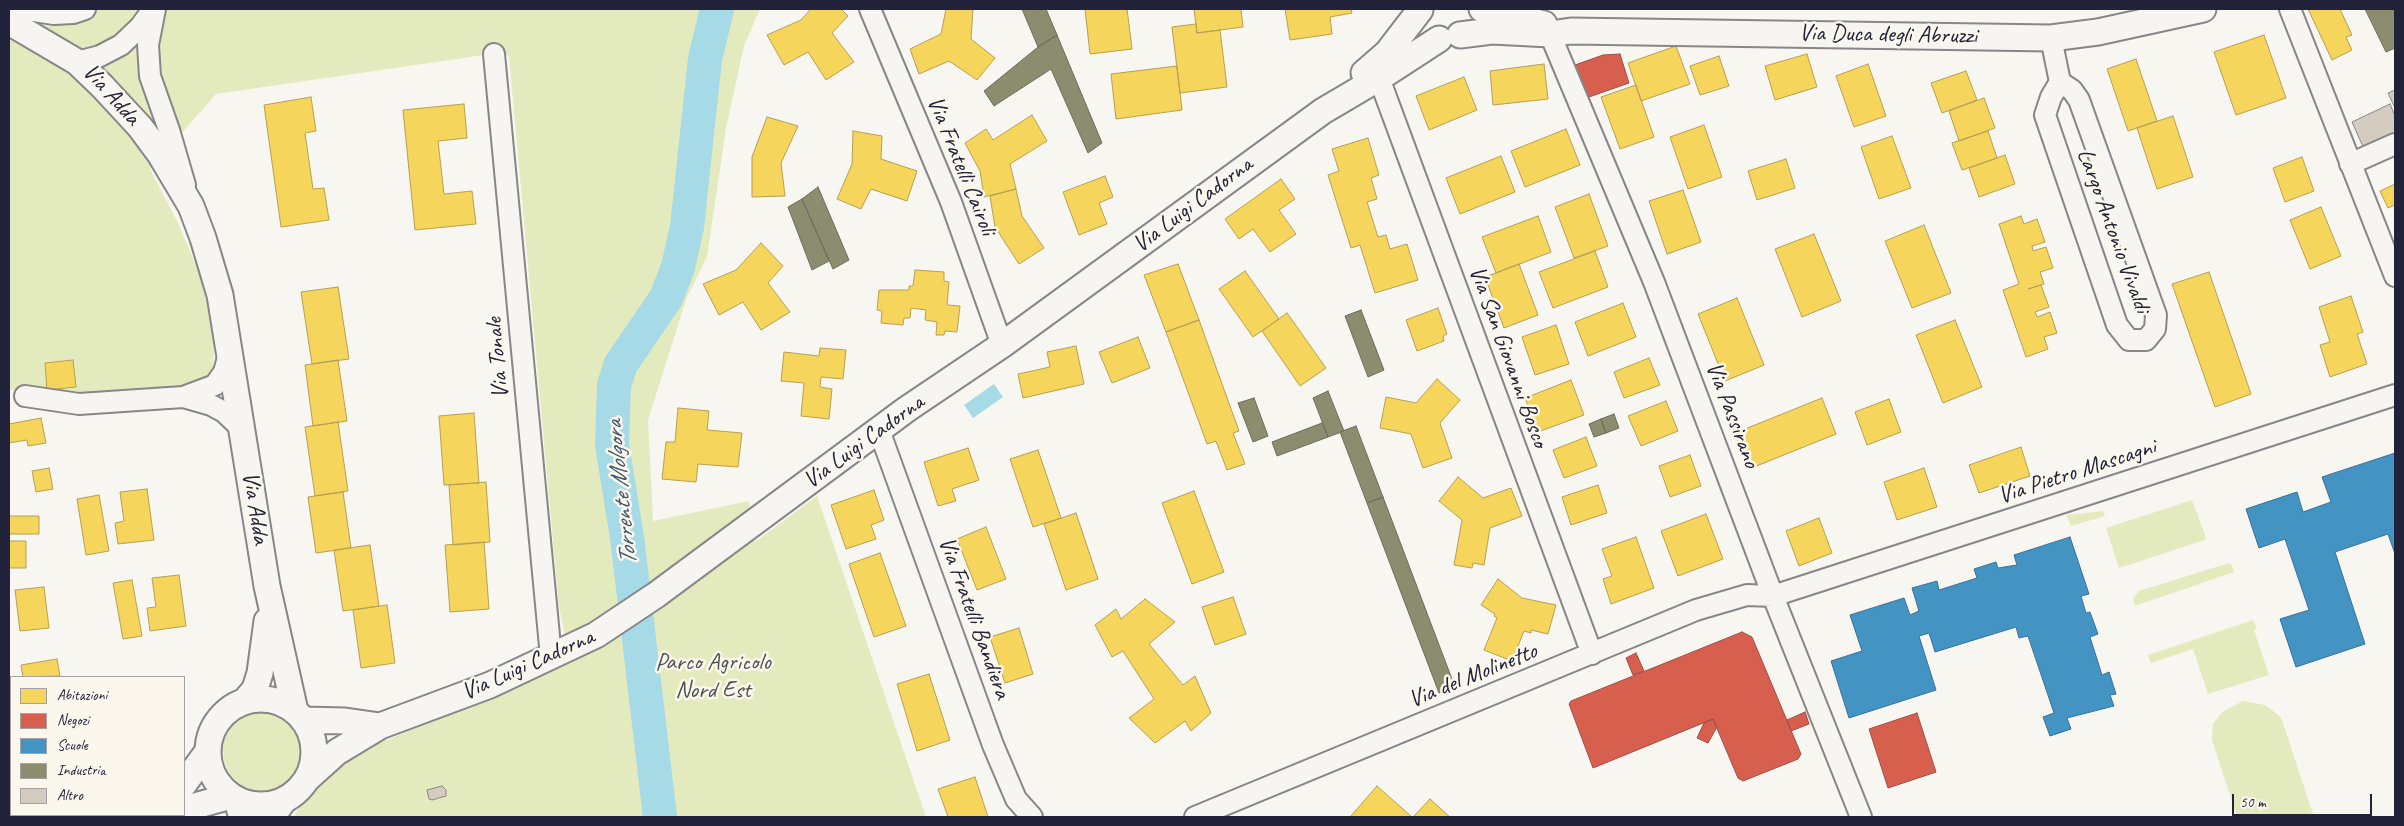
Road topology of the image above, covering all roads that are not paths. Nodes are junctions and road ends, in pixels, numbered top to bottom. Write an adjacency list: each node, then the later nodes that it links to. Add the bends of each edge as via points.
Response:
1 (21, 9): 2 (street, via 54,14)
2 (86, 9)
3 (154, 9): 15 (street, Via Adda, via 121,45 100,56); 21 (street, Via Adda, via 148,45 150,76)
4 (870, 9): 23 (street, Via Fratelli Cairoli, via 951,202)
5 (1420, 9): 12 (street, via 1426,31); 18 (street, Via Luigi Cadorna, via 1387,53)
6 (1471, 9): 12 (street, via 1471,22)
7 (1482, 9): 11 (street, Via Duca degli Abruzzi, via 1518,16)
8 (2202, 9): 13 (street, Via Duca degli Abruzzi, via 2098,32)
9 (2290, 9): 20 (street)
10 (9, 22): 15 (street)
11 (1561, 33): 12 (street, Via Duca degli Abruzzi, via 1492,32); 13 (street, Via Duca degli Abruzzi); 31 (street, Via Passirano)
12 (1450, 37): 16 (street, Via Luigi Cadorna)
13 (2051, 38): 17 (street)
14 (494, 54): 33 (street, Via Tonale)
15 (77, 62): 21 (street, Via Adda, via 140,127 176,178)
16 (1379, 78): 18 (street, Via Luigi Cadorna); 32 (street, Via San Giovanni Bosco)
17 (2060, 82): 17 (street, Largo Antonio Vivaldi, via 2079,100 2156,315 2155,329 2146,340 2129,340 2117,325 2045,116 2050,97)
18 (1323, 110): 23 (street, Via Luigi Cadorna)
19 (2395, 144): 20 (street)
20 (2350, 164): 22 (street)
21 (191, 206): 24 (street, Via Adda, via 215,276)
22 (2395, 276)
23 (1002, 345): 29 (street, Via Luigi Cadorna)
24 (230, 351): 27 (street, Via Adda, via 224,372 215,385); 28 (street, Via Adda)
25 (2395, 395): 31 (street, Via Pietro Mascagni)
26 (25, 396): 27 (street, Via Adda, via 78,404)
27 (183, 397): 28 (street, Via Adda, via 217,409)
28 (243, 430): 30 (street, Via Adda)
29 (879, 430): 33 (street, Via Luigi Cadorna, via 646,601 596,635); 44 (street, Via Fratelli Bandiera, via 993,745 1016,799)
30 (267, 586): 34 (street, Via Adda, via 260,673 255,689); 35 (street, Via Adda)
31 (1774, 596): 32 (street, Via del Molinetto, via 1746,595 1696,610); 46 (street, Via Passirano)
32 (1592, 654): 45 (street, Via del Molinetto)
33 (551, 657): 36 (street, Via Luigi Cadorna, via 490,685)
34 (244, 702): 35 (street, via 274,701); 37 (street, via 218,721)
35 (299, 716): 36 (street, Via Luigi Cadorna); 38 (street, via 310,732 314,750)
36 (380, 726): 38 (street, Via Luigi Cadorna, via 337,752)
37 (208, 750): 39 (street); 41 (street, via 214,777)
38 (307, 779): 40 (street)
39 (185, 783)
40 (289, 797): 41 (street, via 264,805); 43 (street)
41 (235, 804): 42 (street)
42 (185, 809)
43 (275, 817)
44 (1032, 817)
45 (1195, 817)
46 (1861, 817)

